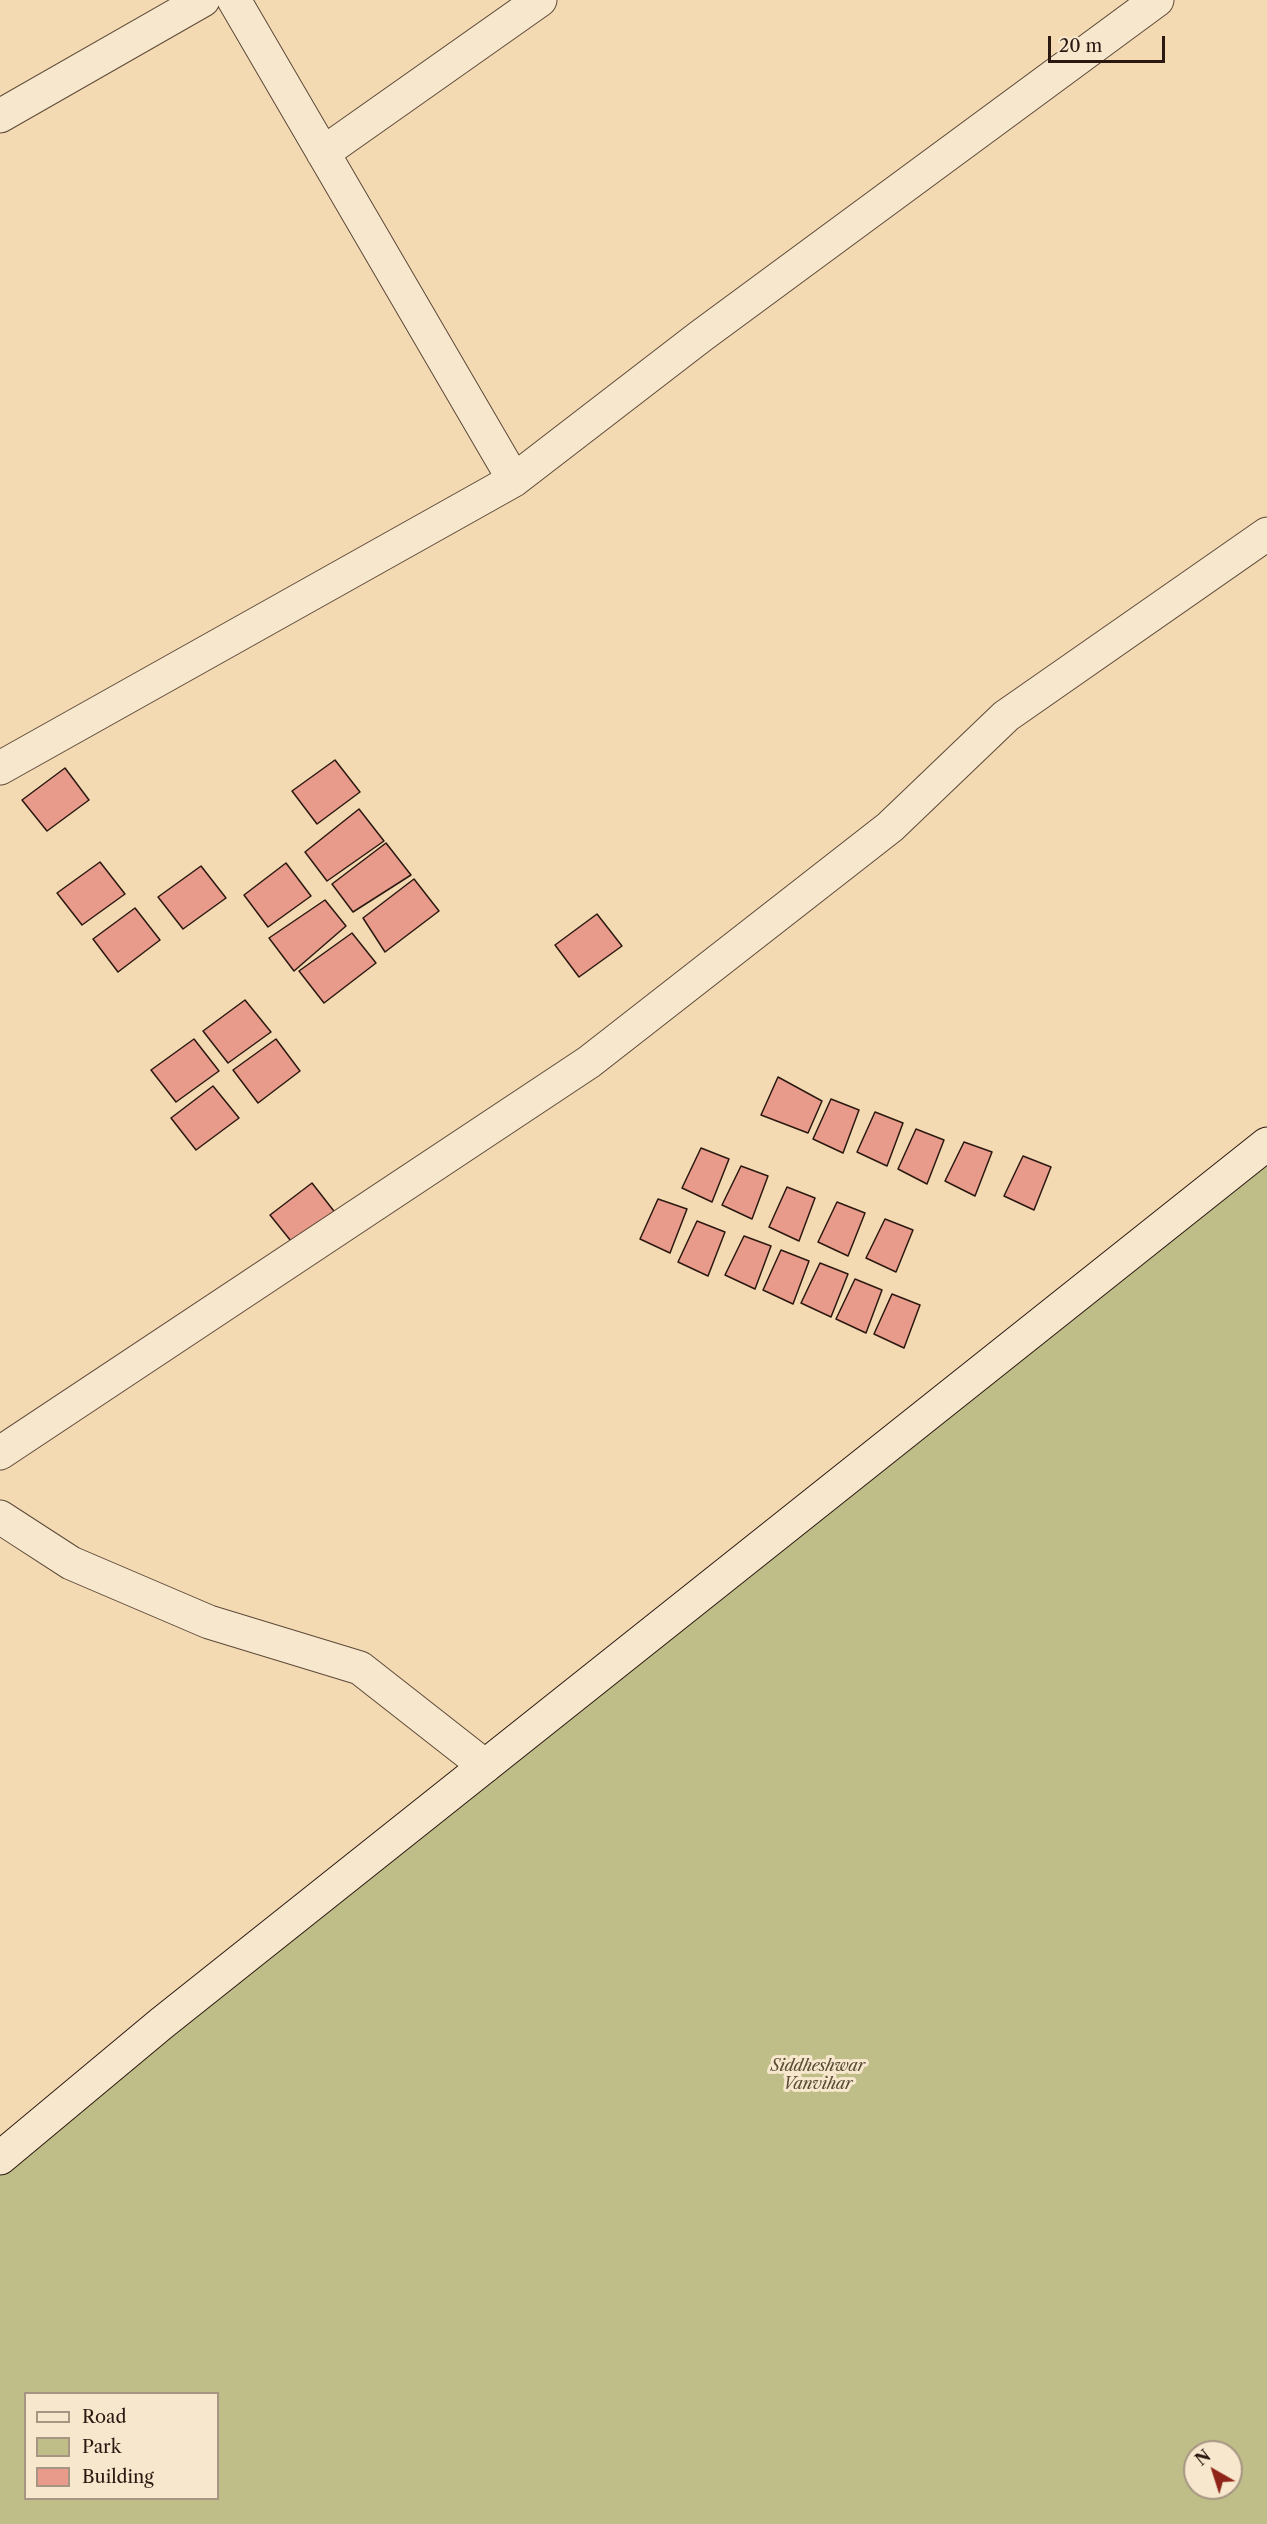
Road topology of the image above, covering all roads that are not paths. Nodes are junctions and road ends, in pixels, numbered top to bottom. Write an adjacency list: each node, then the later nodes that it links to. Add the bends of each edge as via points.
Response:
1 (203, 0): 5 (street)
2 (234, 0): 6 (street)
3 (540, 0): 6 (street)
4 (1157, 0): 7 (street, via 701,336)
5 (0, 116)
6 (323, 153): 7 (street)
7 (514, 480): 9 (street)
8 (1267, 534): 11 (street, via 1006,716 890,827 589,1062)
9 (0, 768)
10 (1267, 1144): 13 (street)
11 (0, 1453)
12 (0, 1518): 13 (street, via 71,1563 208,1622 360,1668)
13 (485, 1766): 14 (street, via 162,2023)
14 (0, 2158)

